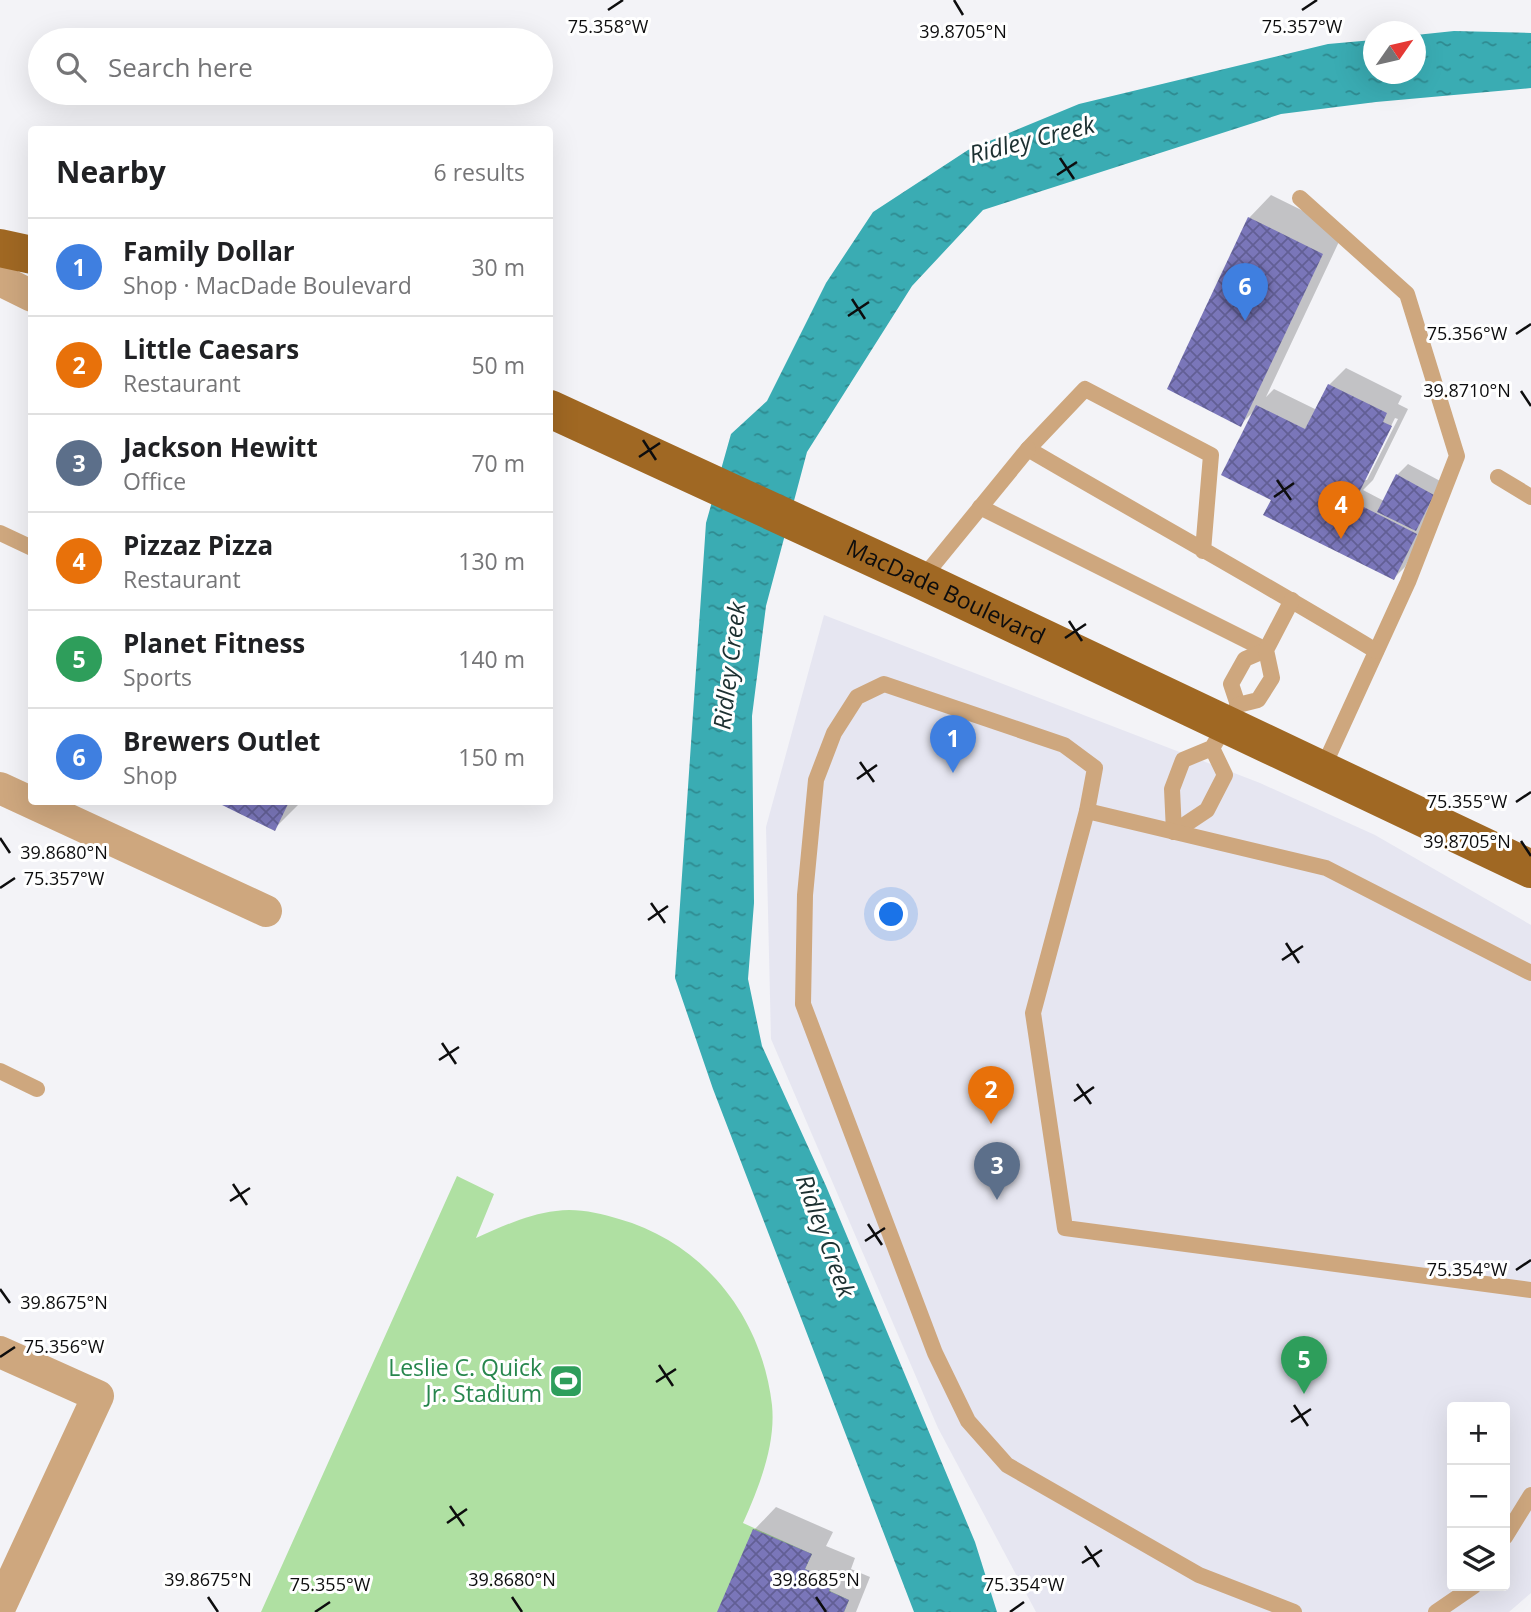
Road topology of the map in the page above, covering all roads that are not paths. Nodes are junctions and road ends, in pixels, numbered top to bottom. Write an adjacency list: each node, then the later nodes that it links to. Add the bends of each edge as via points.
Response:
1 (1300, 198): 17 (lane, via 1407,294 1457,457)
2 (0, 248): 3 (main road)
3 (28, 254)
4 (0, 281): 5 (street)
5 (28, 294)
6 (553, 410): 14 (main road, MacDade Boulevard)
7 (1028, 449): 10 (lane); 13 (lane); 13 (lane, via 1085,389 1211,455)
8 (1498, 477): 9 (lane)
9 (1531, 497)
10 (981, 507): 14 (lane); 16 (lane)
11 (0, 533): 12 (lane)
12 (28, 546)
13 (1203, 551): 15 (lane)
14 (921, 580): 18 (main road, MacDade Boulevard)
15 (1292, 600): 16 (lane); 17 (lane)
16 (1266, 650): 18 (lane, via 1245,659 1231,684); 18 (lane, via 1272,678 1258,700)
17 (1376, 651): 19 (lane)
18 (1225, 726): 19 (main road, MacDade Boulevard); 24 (lane, via 1225,775 1207,810); 24 (lane, via 1183,760 1172,789)
19 (1322, 770): 25 (main road, MacDade Boulevard)
20 (0, 788): 21 (street)
21 (28, 801)
22 (37, 805): 26 (street)
23 (1087, 811): 24 (lane); 30 (lane, via 1033,1013 1065,1228); 36 (lane, via 1095,768 1064,745 884,684 857,697 834,733 816,780 803,1004 935,1353 968,1421 1007,1465 1199,1575)
24 (1174, 832): 27 (lane, via 1326,868)
25 (1531, 869)
26 (266, 911)
27 (1531, 973)
28 (0, 1071): 29 (lane)
29 (37, 1089)
30 (1531, 1290)
31 (0, 1352): 35 (street, via 98,1396)
32 (1531, 1495): 33 (lane)
33 (1510, 1528)
34 (1467, 1591): 37 (lane)
35 (0, 1608)
36 (1294, 1612)
37 (1436, 1612)

